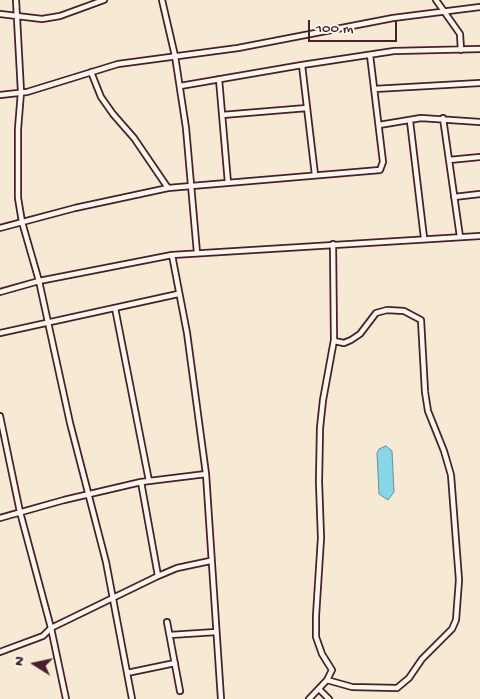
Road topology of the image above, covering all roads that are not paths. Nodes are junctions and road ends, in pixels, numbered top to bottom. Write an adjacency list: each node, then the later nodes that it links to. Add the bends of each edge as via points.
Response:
1 (16, 0): 8 (street)
2 (104, 0): 8 (street, via 60,16 42,19)
3 (162, 0): 12 (street)
4 (436, 0): 6 (street)
5 (480, 7): 6 (street)
6 (443, 11): 10 (street, via 460,34); 12 (street, via 238,48)
7 (0, 14): 8 (street)
8 (16, 16): 19 (street)
9 (480, 49): 10 (street)
10 (461, 50): 11 (street, via 394,51)
11 (370, 55): 13 (street); 18 (street)
12 (175, 56): 14 (street, via 118,64); 17 (street)
13 (302, 64): 15 (street); 21 (street)
14 (91, 72): 19 (street); 32 (street, via 105,103)
15 (219, 79): 17 (street); 22 (street)
16 (480, 83): 18 (street)
17 (180, 86): 31 (street)
18 (374, 89): 26 (street)
19 (21, 92): 20 (street); 35 (street, via 18,198)
20 (0, 95)
21 (307, 108): 22 (street); 29 (street)
22 (222, 115): 30 (street)
23 (443, 118): 24 (street); 25 (street); 28 (street)
24 (410, 121): 26 (street); 39 (street)
25 (480, 122)
26 (379, 125): 29 (street, via 383,162 380,170)
27 (480, 158): 28 (street)
28 (449, 160): 34 (street)
29 (315, 175): 30 (street)
30 (228, 182): 31 (street)
31 (190, 187): 32 (street); 41 (street)
32 (168, 188): 35 (street)
33 (480, 194): 34 (street)
34 (454, 197): 37 (street)
35 (22, 222): 36 (street); 43 (street)
36 (0, 228)
37 (460, 236): 38 (street); 39 (street)
38 (480, 236)
39 (424, 238): 40 (street)
40 (333, 244): 41 (street); 49 (street)
41 (197, 253): 42 (street)
42 (172, 255): 43 (street); 45 (street)
43 (39, 281): 44 (street); 47 (street)
44 (0, 292)
45 (178, 294): 46 (street); 51 (street)
46 (115, 308): 47 (street); 52 (street)
47 (48, 323): 48 (street); 54 (street)
48 (0, 333)
49 (334, 341): 67 (street, via 323,400 319,482 321,538 316,637 332,670); 67 (street, via 344,343 351,340 360,334 376,313 387,310 404,311 421,320 428,411 450,475 458,580 456,620 452,629 422,659 409,678 396,688 352,687)
50 (0, 416): 55 (street)
51 (206, 474): 52 (street); 57 (street)
52 (149, 481): 53 (street)
53 (141, 482): 54 (street); 58 (street)
54 (88, 494): 55 (street); 59 (street, via 106,562)
55 (20, 512): 56 (street); 61 (street)
56 (0, 518)
57 (210, 561): 58 (street); 62 (street)
58 (158, 576): 59 (street)
59 (111, 598): 61 (street); 66 (street)
60 (167, 622): 63 (street)
61 (51, 628): 64 (street, via 43,636); 70 (street)
62 (216, 632): 63 (street); 72 (street)
63 (170, 636): 65 (street)
64 (0, 652)
65 (175, 663): 66 (street); 69 (street)
66 (127, 673): 71 (street)
67 (327, 680): 68 (street)
68 (319, 689): 73 (street); 74 (street)
69 (180, 691)
70 (66, 699)
71 (132, 699)
72 (221, 699)
73 (309, 699)
74 (329, 699)

